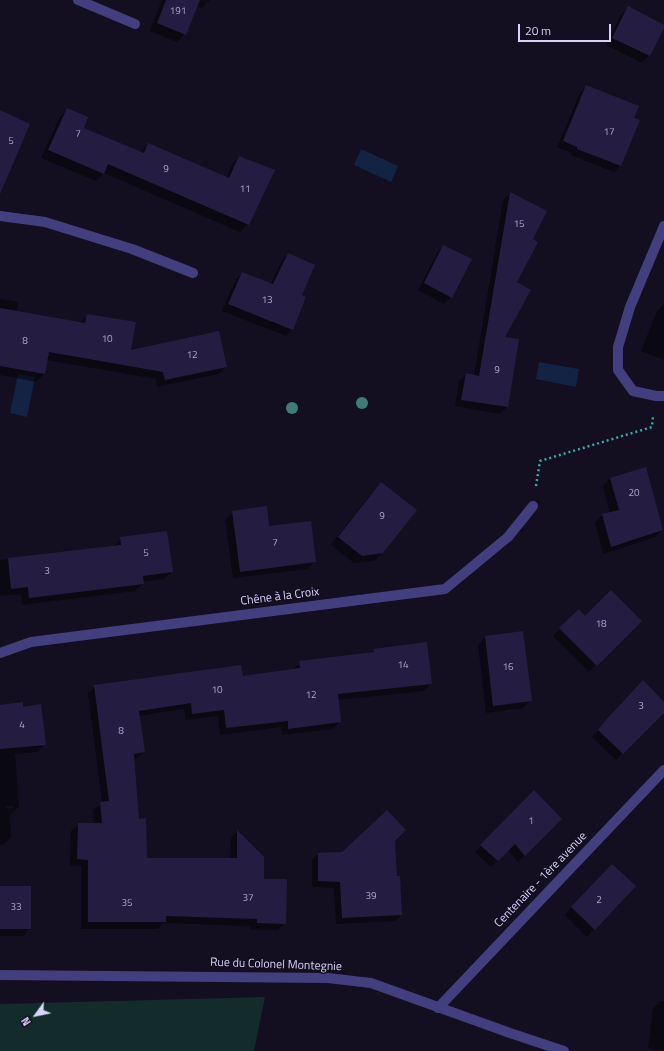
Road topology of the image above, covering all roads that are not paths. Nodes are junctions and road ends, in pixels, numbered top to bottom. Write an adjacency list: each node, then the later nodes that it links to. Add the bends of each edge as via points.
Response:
1 (78, 0): 2 (street)
2 (135, 24)
3 (0, 216): 5 (street, via 45,222 132,249)
4 (664, 226): 6 (street, via 630,307 618,348 618,370 633,391)
5 (193, 273)
6 (660, 396)
7 (533, 506): 8 (street, Chêne à la Croix, via 508,537 445,589 31,642)
8 (0, 653)
9 (664, 770): 11 (street, Centenaire - 1ère avenue)
10 (0, 974): 11 (street, Rue du Colonel Montegnie, via 328,978 371,984)
11 (438, 1008): 12 (street, Rue du Colonel Montegnie)
12 (564, 1051)

